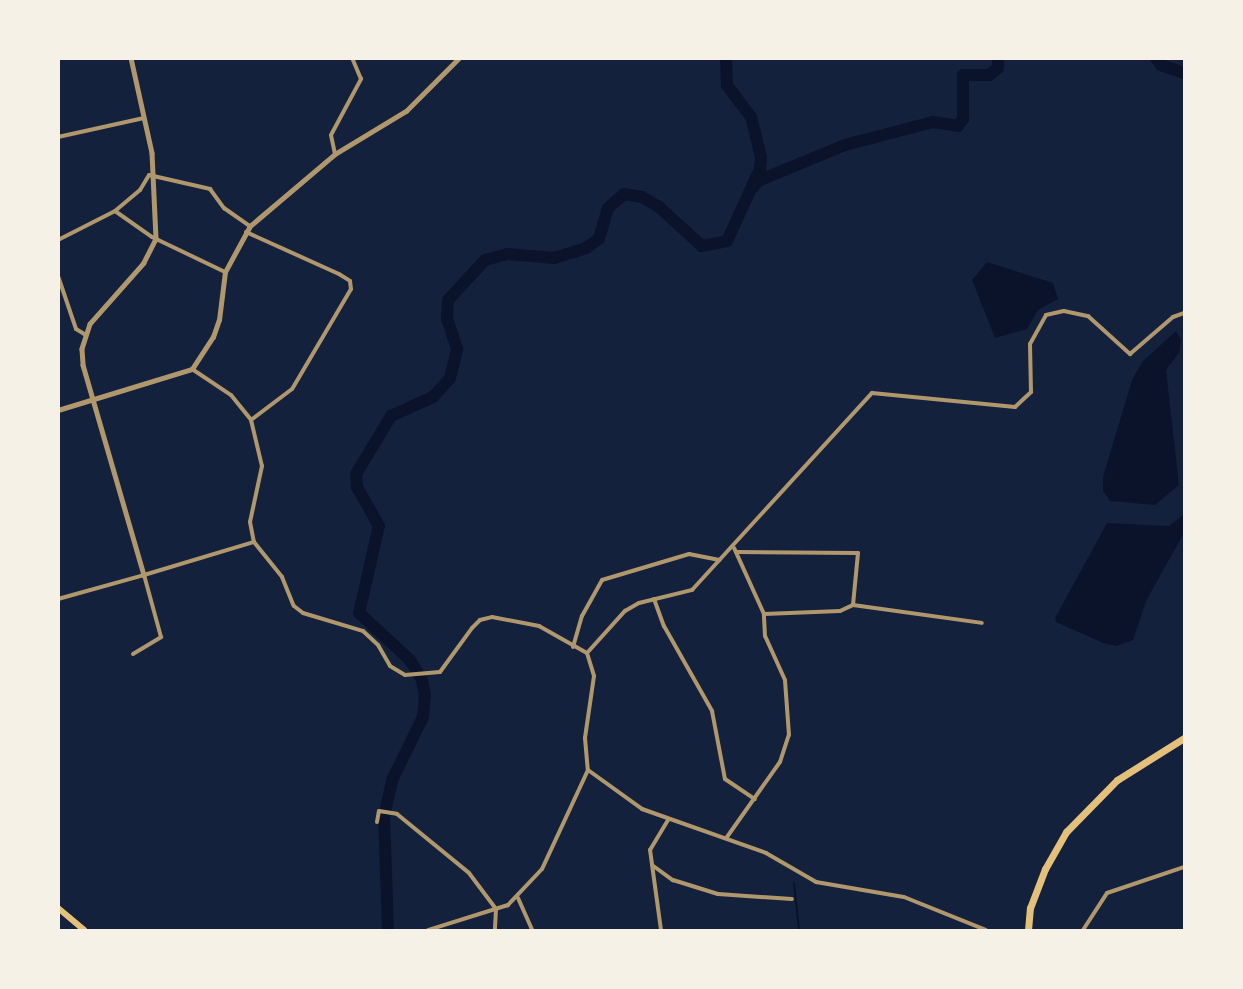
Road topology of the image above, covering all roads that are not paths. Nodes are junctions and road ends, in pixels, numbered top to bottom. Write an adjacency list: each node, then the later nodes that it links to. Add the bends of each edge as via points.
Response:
1 (131, 58): 4 (street)
2 (352, 58): 6 (street, via 362,79 331,135)
3 (459, 58): 6 (street, via 406,111)
4 (144, 118): 5 (street); 7 (street)
5 (58, 137)
6 (335, 154): 9 (street)
7 (154, 176): 8 (street, via 149,175 140,190); 9 (street, via 210,189 224,208); 11 (street)
8 (115, 211): 11 (street); 12 (street)
9 (250, 226): 10 (street)
10 (246, 232): 13 (street); 20 (street, via 339,274 350,281 351,289 292,389)
11 (156, 239): 13 (street); 16 (street, via 144,263 102,309)
12 (58, 240)
13 (225, 272): 17 (street, via 219,320)
14 (58, 276): 16 (street, via 76,329)
15 (1185, 313): 22 (street, via 1173,317 1130,354 1088,316 1064,311 1046,315 1030,345 1031,392 1015,407 872,393)
16 (86, 335): 18 (street, via 83,365)
17 (192, 369): 18 (street); 20 (street, via 231,395)
18 (93, 401): 19 (street); 24 (street)
19 (58, 410)
20 (251, 420): 21 (street, via 262,466 250,522)
21 (254, 542): 24 (street); 30 (street, via 282,577 294,606 303,613 363,631 397,673 440,672 472,628 480,620 492,617 539,626)
22 (735, 550): 23 (street); 27 (street, via 858,553); 28 (street)
23 (719, 560): 25 (street, via 692,590); 30 (street, via 689,554 602,580 582,616)
24 (144, 575): 26 (street); 31 (street, via 161,637)
25 (654, 598): 32 (street, via 625,611); 35 (street, via 664,626 712,711 725,779)
26 (58, 599)
27 (853, 605): 28 (street, via 840,610); 29 (street)
28 (764, 614): 35 (street, via 765,636 785,680 789,735 780,762)
29 (982, 623)
30 (573, 647): 32 (street)
31 (133, 654)
32 (587, 654): 34 (street, via 594,675 585,738)
33 (1185, 738): 51 (highway, via 1117,780 1066,832 1045,869 1030,908)
34 (588, 770): 36 (street, via 642,809); 41 (street, via 542,869)
35 (755, 799): 38 (street)
36 (668, 820): 38 (street); 39 (street, via 650,850)
37 (377, 822): 44 (street, via 381,811 394,813 469,873)
38 (727, 837): 50 (street, via 766,853 816,882 904,897)
39 (652, 865): 42 (street, via 673,879 718,894); 49 (street)
40 (1185, 867): 52 (street, via 1107,892)
41 (518, 898): 44 (street); 48 (street)
42 (792, 898)
43 (58, 908): 45 (main road)
44 (496, 909): 46 (street); 47 (street)
45 (84, 930)
46 (428, 930)
47 (495, 930)
48 (532, 930)
49 (662, 930)
50 (986, 930)
51 (1028, 930)
52 (1083, 930)

